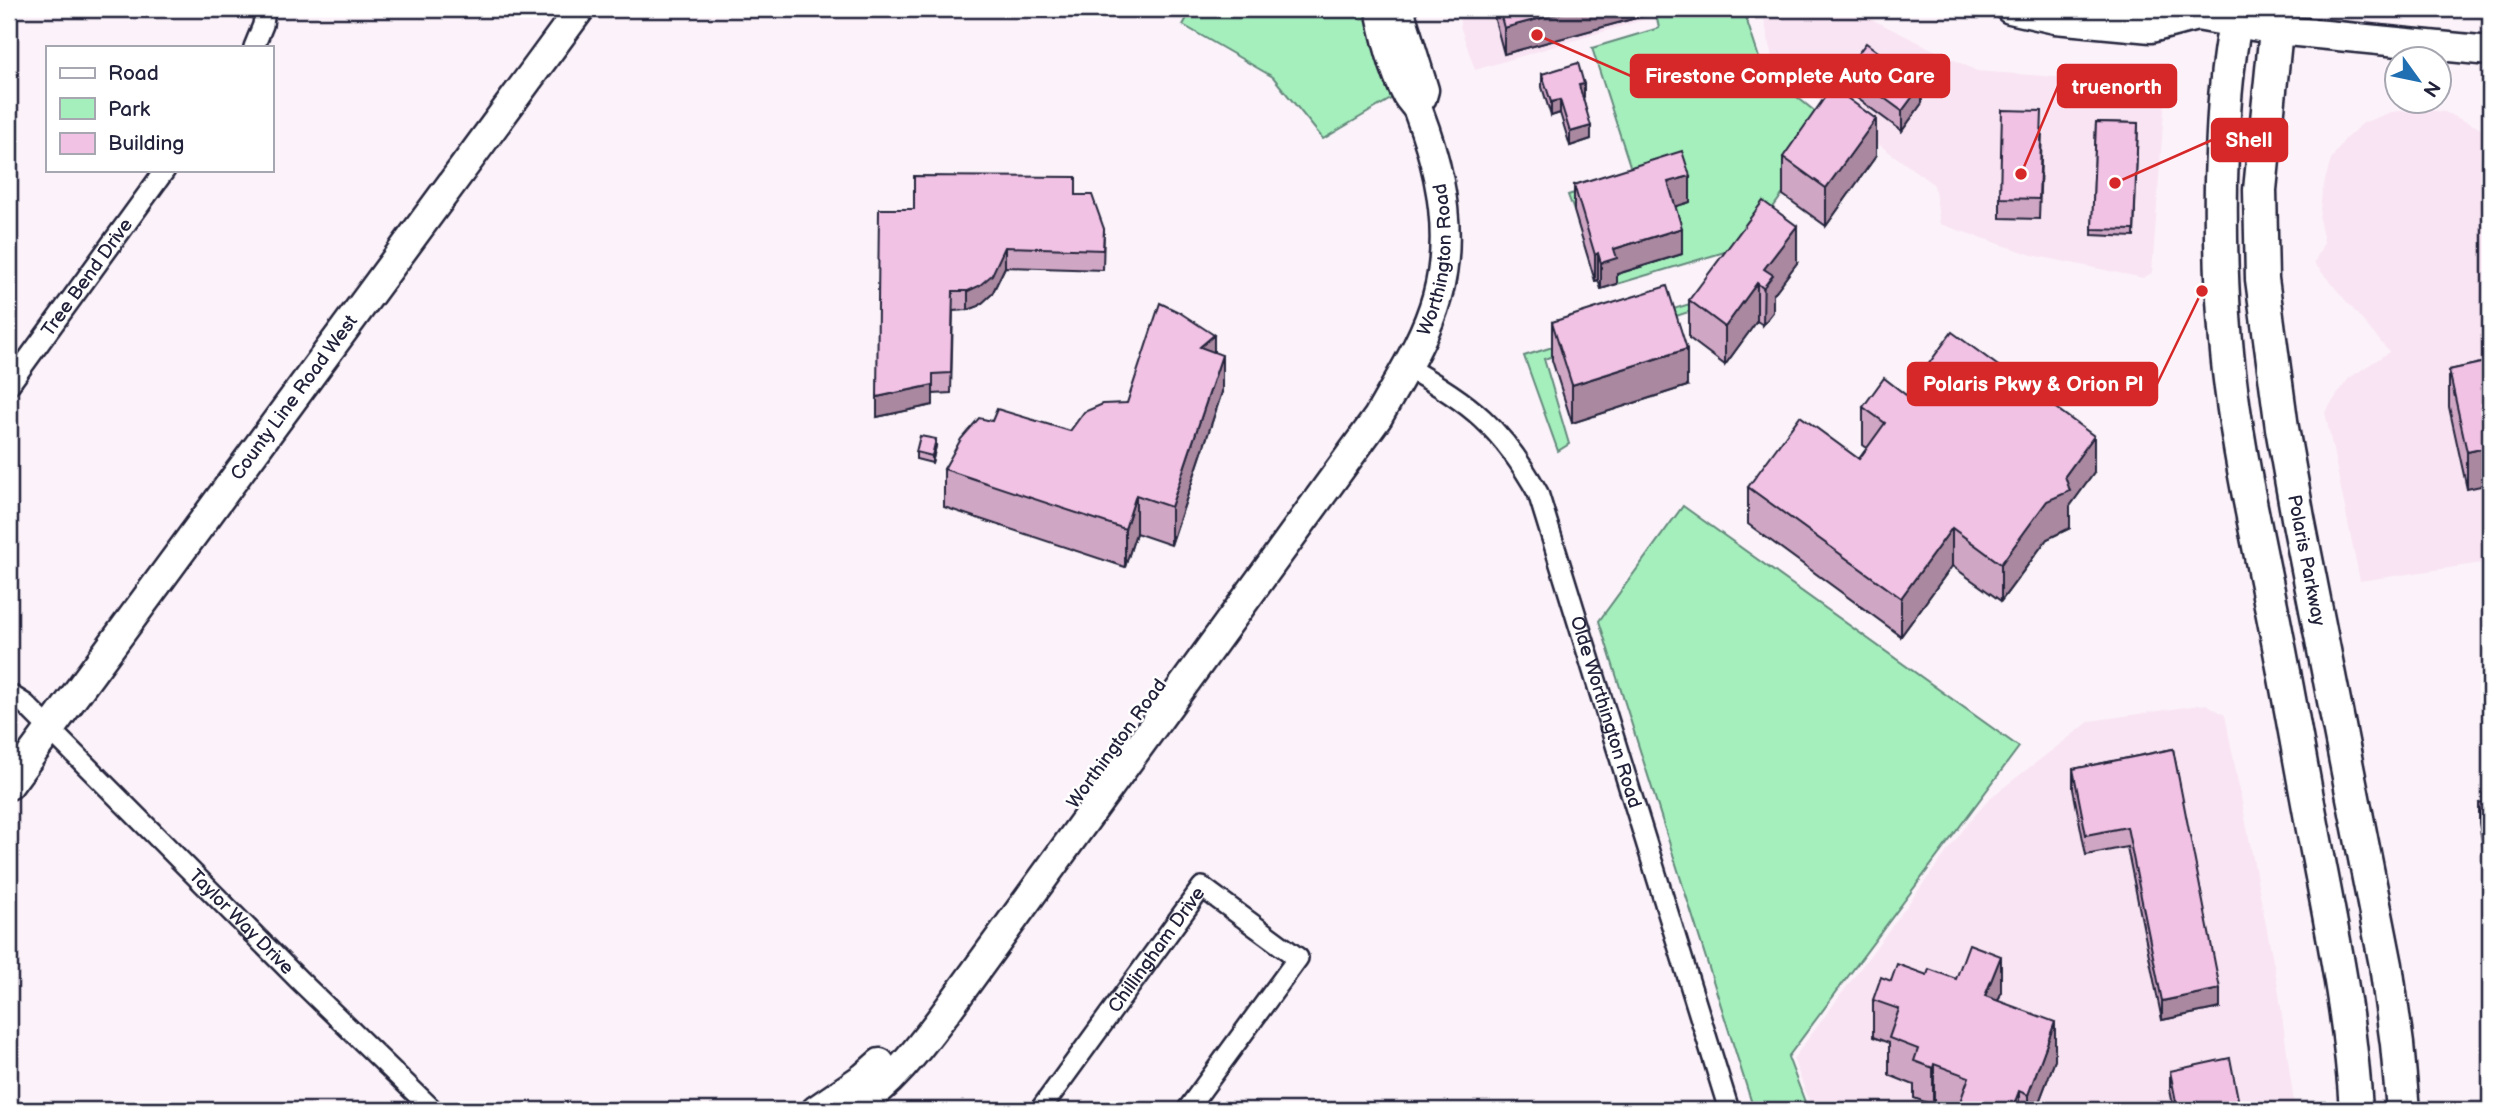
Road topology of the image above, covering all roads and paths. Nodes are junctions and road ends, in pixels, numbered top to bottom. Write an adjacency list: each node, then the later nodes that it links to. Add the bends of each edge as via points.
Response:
1 (265, 9): 9 (street)
2 (580, 9): 16 (street, County Line Road West)
3 (1380, 9): 11 (street, Worthington Road, via 1400,77)
4 (1399, 9): 11 (street, Worthington Road, via 1424,90)
5 (2010, 9): 6 (street, via 2055,19 2151,28)
6 (2190, 13): 7 (street)
7 (2236, 16): 8 (street); 24 (main road, via 2223,125 2222,310 2245,477 2344,996)
8 (2278, 19): 10 (street); 25 (main road, Polaris Parkway, via 2260,190 2262,279 2298,518 2386,965)
9 (254, 46)
10 (2490, 51)
11 (1418, 110): 13 (street, Worthington Road, via 1437,173 1446,237 1437,298)
12 (164, 172): 14 (street, Tree Bend Drive)
13 (1406, 367): 19 (street, Worthington Road, via 1362,407 911,1028 864,1077); 20 (street, Worthington Road, via 1378,417 912,1058); 23 (street, Olde Worthington Road, via 1487,421 1524,467 1538,493)
14 (9, 385)
15 (9, 694): 16 (street, Taylor Way Drive)
16 (49, 731): 17 (street, County Line Road West); 18 (street, Taylor Way Drive)
17 (9, 785)
18 (433, 1110)
19 (816, 1110)
20 (852, 1110)
21 (1040, 1110): 22 (street, Chillingham Drive, via 1202,887 1298,958)
22 (1187, 1110)
23 (1729, 1110)
24 (2356, 1110)
25 (2403, 1110)

